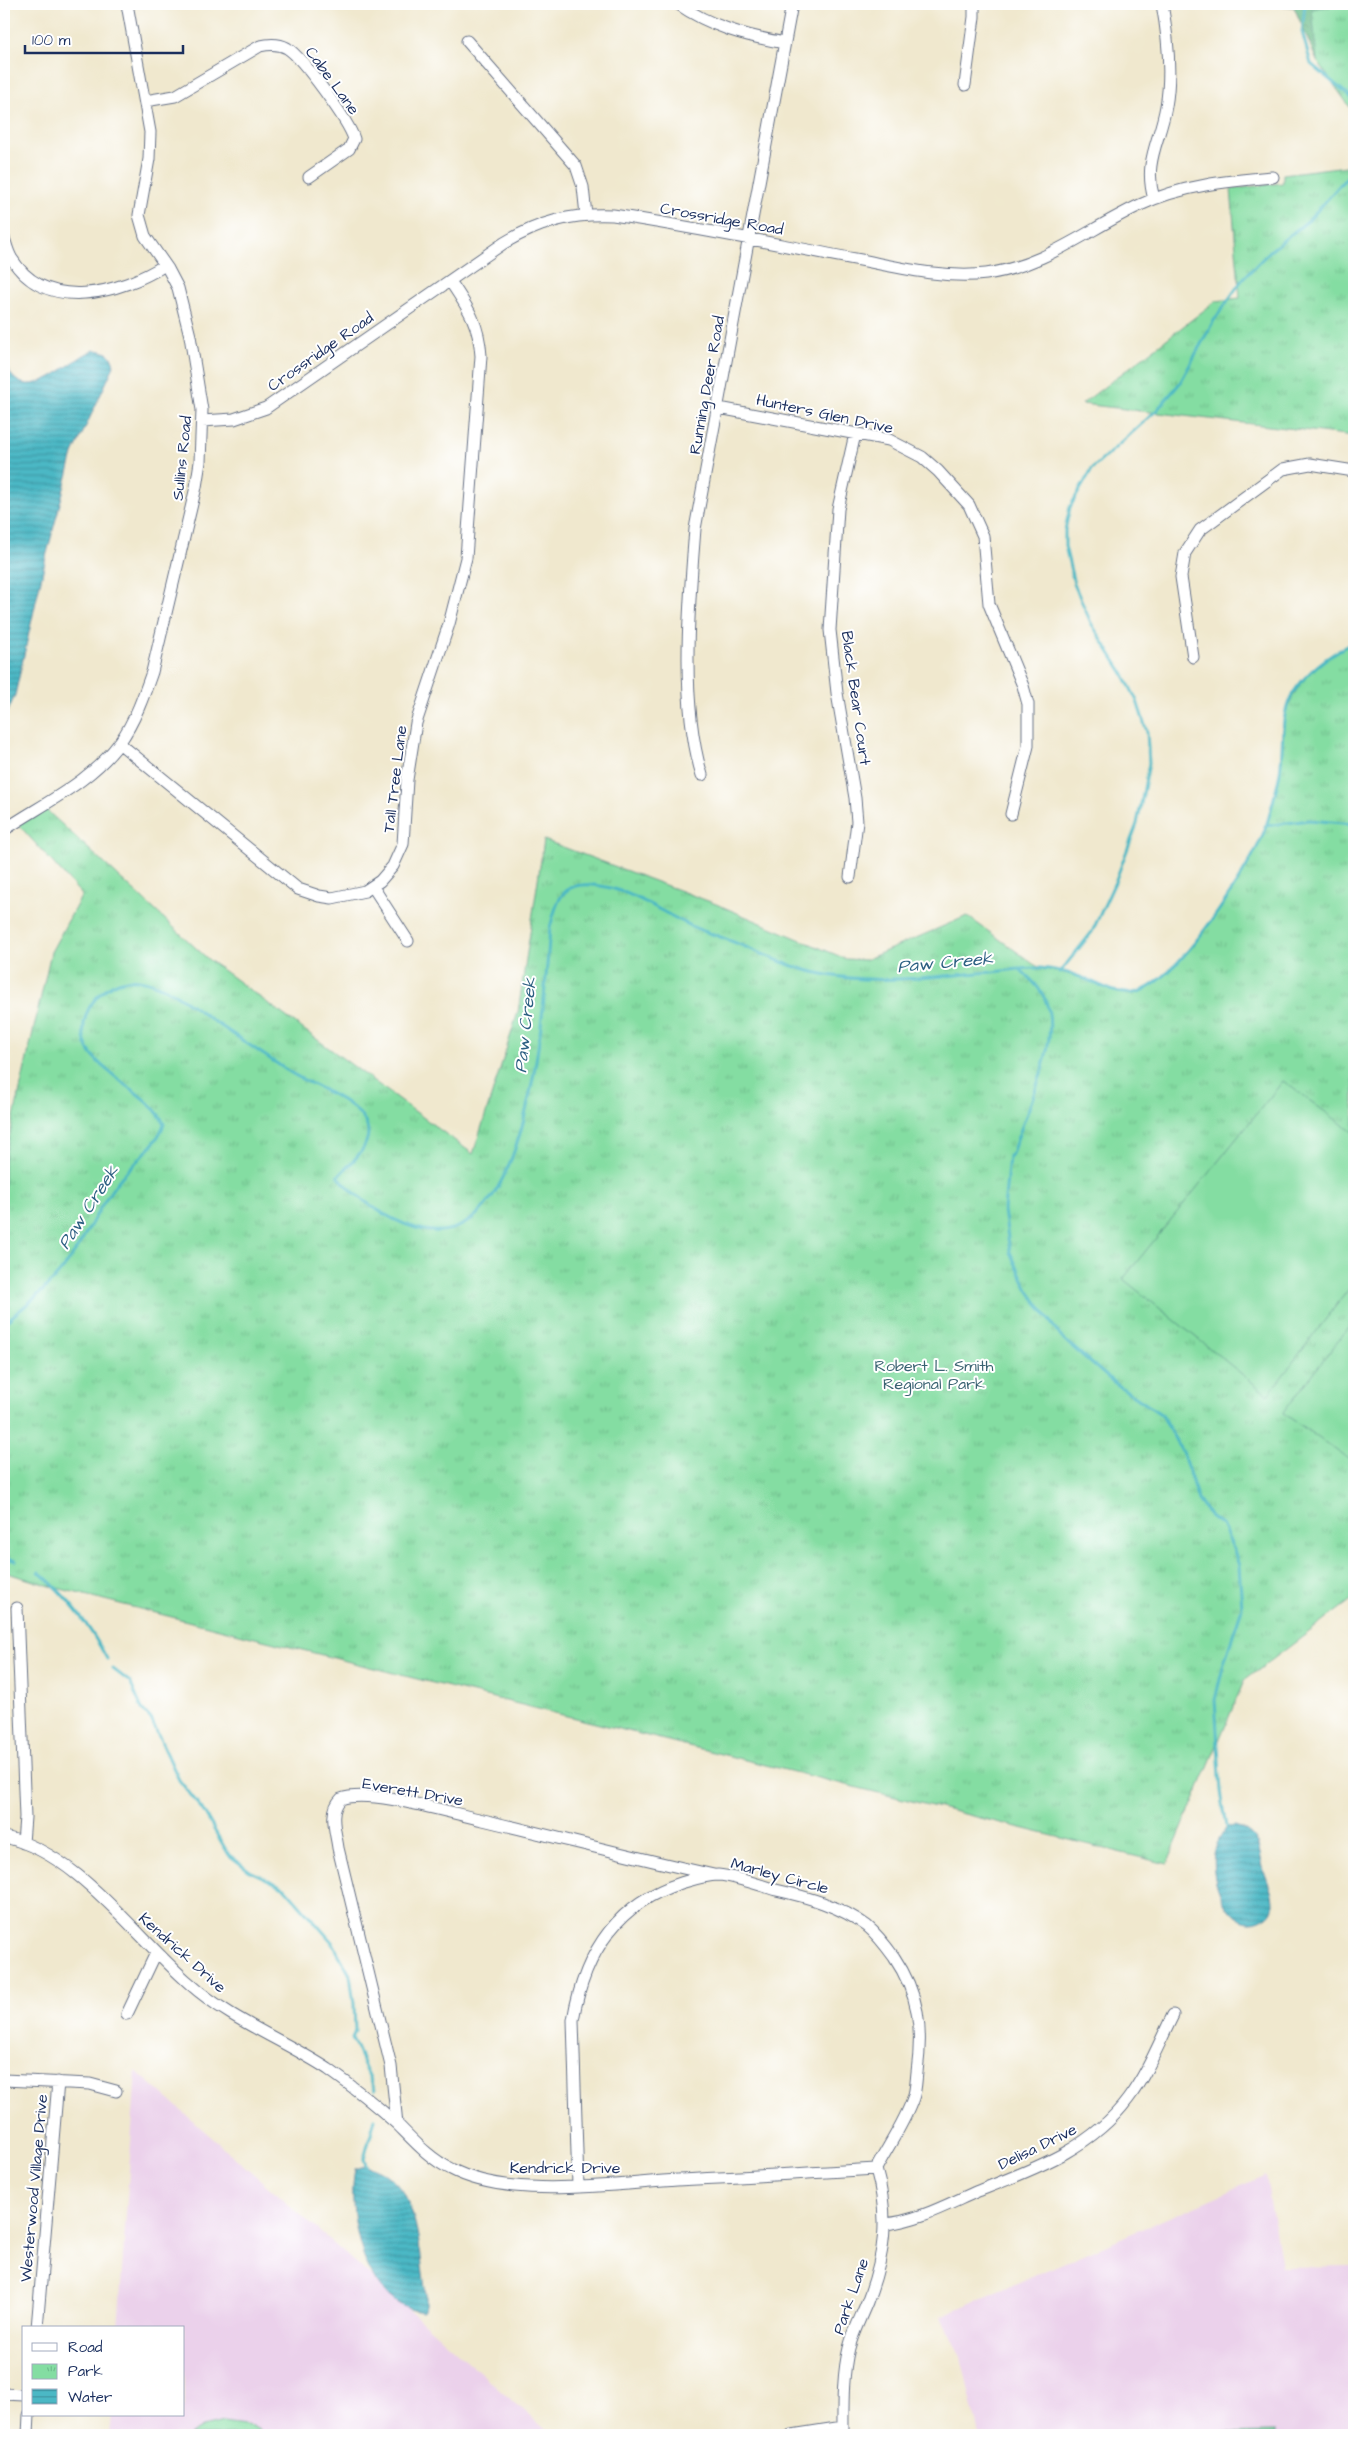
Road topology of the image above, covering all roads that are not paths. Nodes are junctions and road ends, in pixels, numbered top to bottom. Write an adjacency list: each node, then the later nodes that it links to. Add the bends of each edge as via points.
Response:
1 (127, 4): 9 (street, Sullins Road)
2 (678, 4): 7 (street, via 716,26 738,34)
3 (792, 4): 7 (street, Running Deer Road)
4 (974, 4): 8 (street)
5 (1162, 4): 12 (street, via 1169,83 1150,162)
6 (467, 41): 13 (street, via 576,166 583,187)
7 (785, 43): 15 (street, Running Deer Road)
8 (965, 85)
9 (145, 101): 10 (street, Cabe Lane, via 175,96 260,46 286,47 298,56 354,139 349,149); 17 (street, Sullins Road, via 150,146 139,215 145,236)
10 (309, 177)
11 (1273, 177): 12 (street, Crossridge Road, via 1196,187)
12 (1154, 199): 15 (street, Crossridge Road, via 1048,256 987,274 943,274)
13 (586, 215): 15 (street, Crossridge Road, via 630,218); 18 (street, Crossridge Road, via 557,219 524,232)
14 (4, 238): 16 (street)
15 (749, 239): 19 (street, Running Deer Road)
16 (8, 261): 17 (street, via 43,286 75,294 93,293 138,280)
17 (164, 265): 20 (street, Sullins Road, via 178,288 186,317)
18 (450, 281): 20 (street, Crossridge Road, via 266,408 234,419); 29 (street, Tall Tree Lane, via 472,313 480,336 469,540 458,596 416,723 407,780 403,844 393,866)
19 (719, 408): 21 (street, Hunters Glen Drive); 25 (street, Running Deer Road, via 695,529 690,609 692,739)
20 (202, 421): 24 (street, Sullins Road, via 196,487 152,672 142,700)
21 (855, 434): 26 (street, Hunters Glen Drive, via 889,440 922,457 969,505 980,525 989,604 1023,686 1030,720 1028,746); 28 (street, Black Bear Court, via 838,509 830,630 857,822)
22 (1354, 471): 23 (street, via 1310,464 1283,469 1200,530 1185,553 1181,577)
23 (1193, 657)
24 (119, 743): 27 (street, Sullins Road, via 101,764 70,788); 29 (street, Tall Tree Lane, via 298,889 332,898 357,894)
25 (702, 775)
26 (1011, 814)
27 (4, 830)
28 (850, 878)
29 (373, 887): 30 (street)
30 (408, 941)
31 (17, 1608): 33 (street, via 25,1817)
32 (4, 1837): 33 (street, Kendrick Drive)
33 (23, 1843): 35 (street, Kendrick Drive, via 74,1870)
34 (718, 1875): 41 (street, Everett Drive, via 407,1804 356,1796 341,1799 333,1815 338,1848 391,2066); 42 (street, Marley Circle, via 794,1894 849,1914 867,1926 884,1944 914,1992 920,2049 913,2098); 43 (street, Marley Circle, via 663,1889 645,1900 608,1931 590,1960 573,2020)
35 (156, 1954): 36 (street); 41 (street, Kendrick Drive, via 221,2008 342,2079)
36 (127, 2014)
37 (1173, 2015): 44 (street, Delisa Drive, via 1129,2098 1087,2140 1054,2160 1002,2182 904,2222)
38 (4, 2080): 39 (street)
39 (58, 2082): 40 (street, via 90,2084); 45 (street, Westerwood Village Drive)
40 (116, 2091)
41 (397, 2124): 43 (street, Kendrick Drive, via 433,2158 465,2175 528,2186)
42 (876, 2169): 43 (street, Kendrick Drive); 44 (street, Park Lane, via 884,2196)
43 (578, 2186)
44 (885, 2224): 49 (street, Park Lane, via 876,2277 849,2349 844,2378)
45 (37, 2326)
46 (4, 2394): 47 (street)
47 (22, 2395)
48 (29, 2416): 50 (street)
49 (843, 2431): 51 (street)
50 (28, 2435)
51 (792, 2435)

